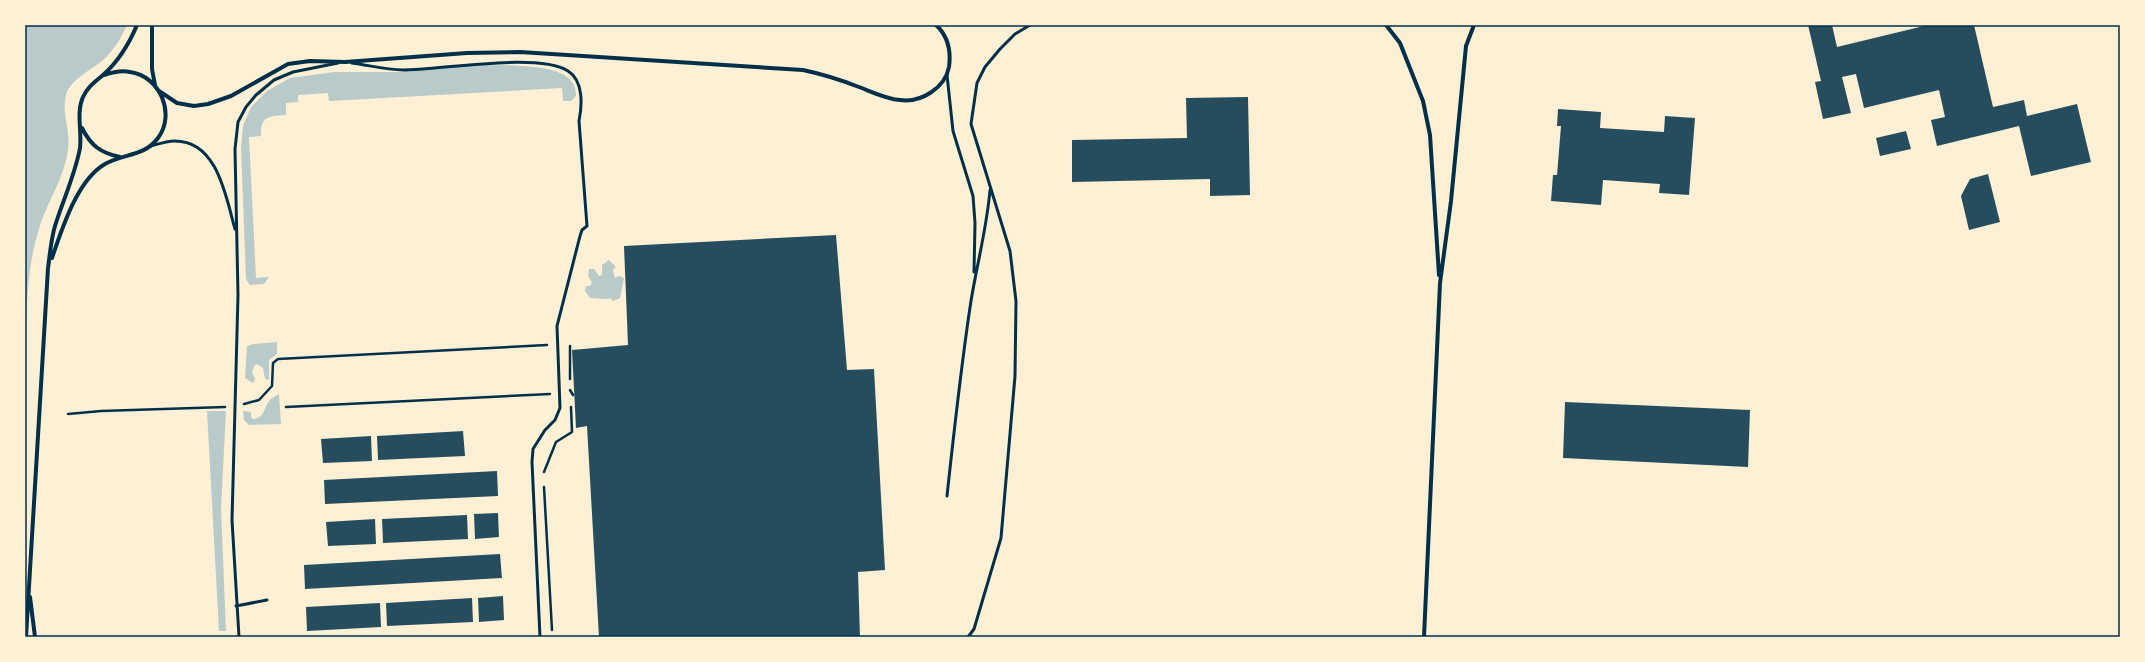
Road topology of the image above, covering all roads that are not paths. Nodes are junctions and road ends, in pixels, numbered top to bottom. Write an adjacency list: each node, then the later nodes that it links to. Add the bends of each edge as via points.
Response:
1 (137, 25): 8 (street, via 129,44)
2 (152, 25): 10 (street, via 152,69)
3 (936, 25): 9 (street, via 947,40 949,49)
4 (1030, 25): 15 (lane, via 1015,34 1000,49 985,67 977,83 971,124)
5 (1386, 25): 19 (street, via 1400,43 1422,101 1430,135)
6 (1474, 25): 19 (street, via 1466,46 1451,201)
7 (345, 62): 9 (street, via 467,52 520,52 803,70 833,77 900,100 925,96 940,86); 11 (street, via 310,61 288,64 231,96 208,104 194,106 177,103); 16 (lane, via 293,72 274,80 246,107 238,122 235,149); 27 (lane, via 402,70 528,63 555,66 575,77 580,89 579,121 587,226 580,236 558,320 560,408 555,420 533,449 532,462)
8 (103, 75): 10 (street, via 117,71 131,72 144,76); 12 (street, via 91,84 82,98 79,112)
9 (947, 76): 18 (lane, via 953,131 973,196)
10 (155, 86): 11 (street)
11 (159, 91): 13 (street, via 166,114 159,137)
12 (81, 128): 14 (street, via 96,148); 17 (street, via 76,165 54,228)
13 (151, 146): 14 (street, via 137,155); 16 (lane, via 175,141 191,144 202,151 211,161 223,186)
14 (120, 157): 17 (street, via 104,165 83,186 62,228)
15 (990, 186): 18 (lane); 28 (lane, via 1010,251 1016,301 1015,376 1001,538 974,629)
16 (237, 234): 23 (lane, via 238,295 232,520)
17 (48, 268): 21 (street)
18 (974, 282): 20 (lane, via 962,358)
19 (1440, 282): 29 (street)
20 (947, 496)
21 (29, 589): 24 (street); 25 (street)
22 (267, 600): 23 (lane)
23 (236, 606): 26 (lane)
24 (26, 637)
25 (35, 637)
26 (239, 637)
27 (540, 637)
28 (968, 637)
29 (1424, 637)

